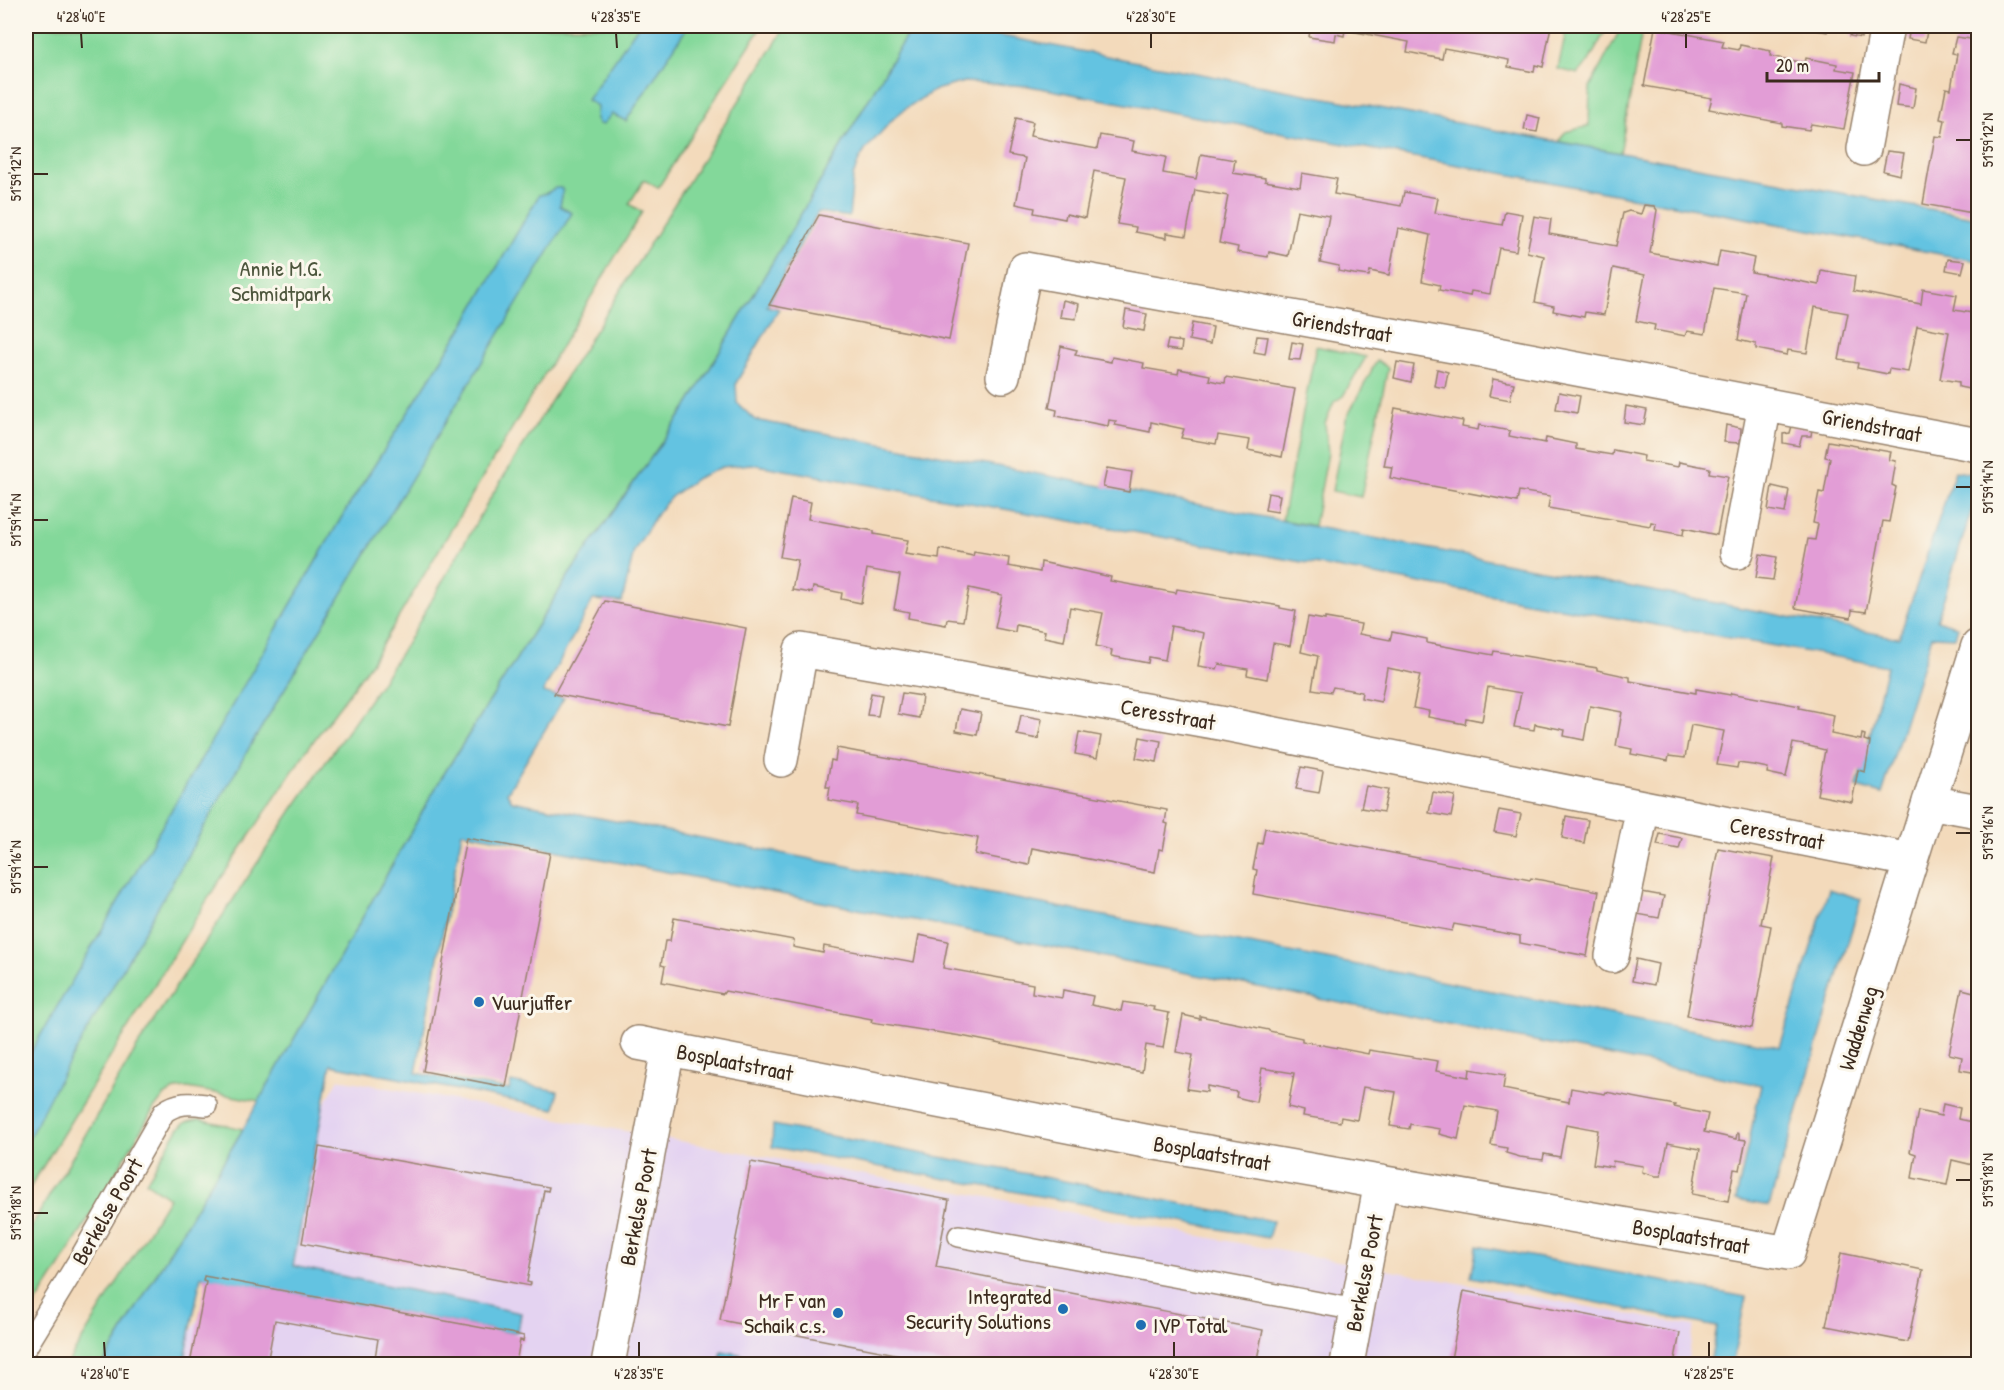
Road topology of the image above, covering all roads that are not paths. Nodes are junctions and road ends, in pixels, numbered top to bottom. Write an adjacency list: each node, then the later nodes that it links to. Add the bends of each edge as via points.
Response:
1 (1887, 26): 2 (street)
2 (1864, 149)
3 (1003, 376): 4 (street, Griendstraat, via 1025,268)
4 (1765, 405): 5 (street, Griendstraat); 6 (street)
5 (1978, 445)
6 (1737, 552)
7 (1978, 646): 9 (street, Waddenweg)
8 (781, 760): 10 (street, Ceresstraat, via 801,650 1225,724)
9 (1929, 802): 11 (street); 12 (street, Waddenweg)
10 (1643, 807): 12 (street, Ceresstraat); 13 (street)
11 (1978, 811)
12 (1910, 860): 18 (street, Waddenweg)
13 (1612, 956)
14 (653, 1046): 16 (street, Bosplaatstraat, via 1150,1142); 21 (street, Berkelse Poort)
15 (206, 1106): 20 (lane, Berkelse Poort, via 184,1103 164,1112)
16 (1382, 1182): 18 (street, Bosplaatstraat); 19 (street, Berkelse Poort)
17 (959, 1236): 19 (lane)
18 (1788, 1253)
19 (1358, 1310): 22 (street, Berkelse Poort)
20 (26, 1347)
21 (608, 1365)
22 (1347, 1365)

